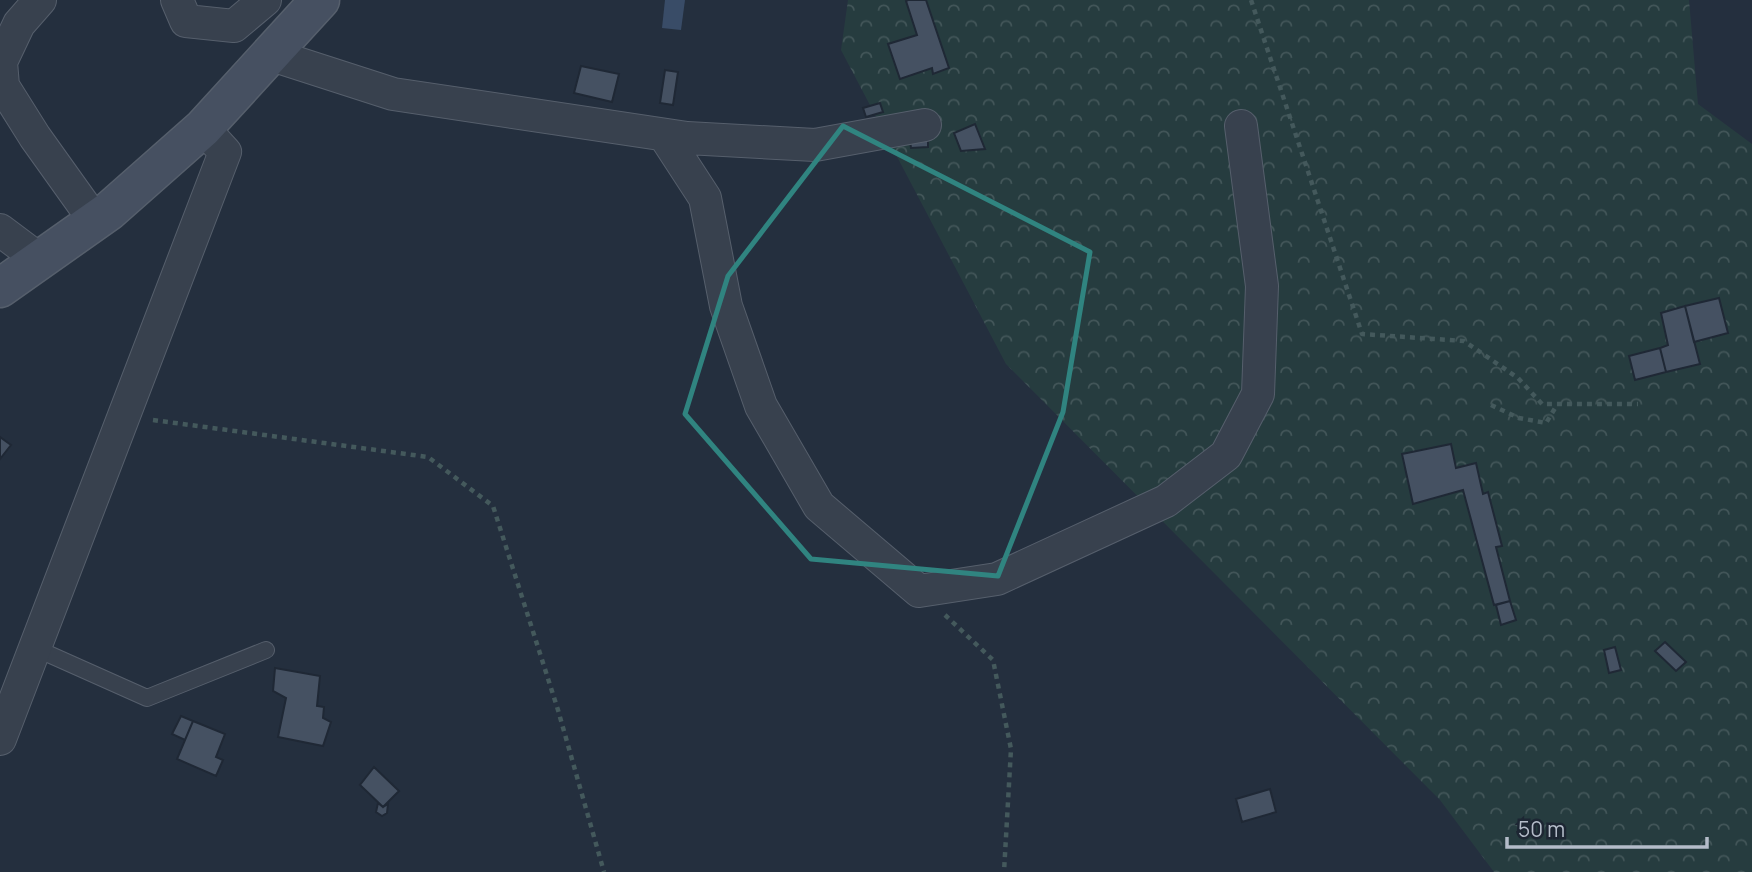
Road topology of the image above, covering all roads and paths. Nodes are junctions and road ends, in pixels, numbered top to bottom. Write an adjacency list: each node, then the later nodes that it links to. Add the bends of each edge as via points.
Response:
1 (40, 0): 11 (street, via 19,24 1,62 3,86)
2 (177, 0): 3 (street, via 186,20 233,26)
3 (265, 0)
4 (1251, 0): 16 (path, via 1362,334 1464,341 1518,377 1542,404)
5 (310, 3): 6 (main road)
6 (272, 55): 9 (main road); 10 (street, via 393,94)
7 (925, 125): 10 (street, via 815,145)
8 (1241, 126): 19 (street, via 1262,286 1259,380 1258,394 1226,455 1166,501 997,579)
9 (203, 128): 11 (main road); 18 (street, via 225,152)
10 (664, 135): 19 (street, via 705,198 726,306 761,406 819,506)
11 (95, 221): 13 (main road)
12 (0, 230): 13 (street)
13 (40, 260): 14 (main road)
14 (0, 288)
15 (1491, 404): 16 (path, via 1519,418 1546,424)
16 (1557, 404): 17 (path)
17 (1638, 404)
18 (123, 415): 20 (street); 23 (path, via 428,457 493,506)
19 (919, 591): 24 (path, via 993,660 1011,749)
20 (34, 648): 21 (lane, via 147,698); 22 (street)
21 (266, 650)
22 (0, 739)
23 (604, 872)
24 (1004, 872)

